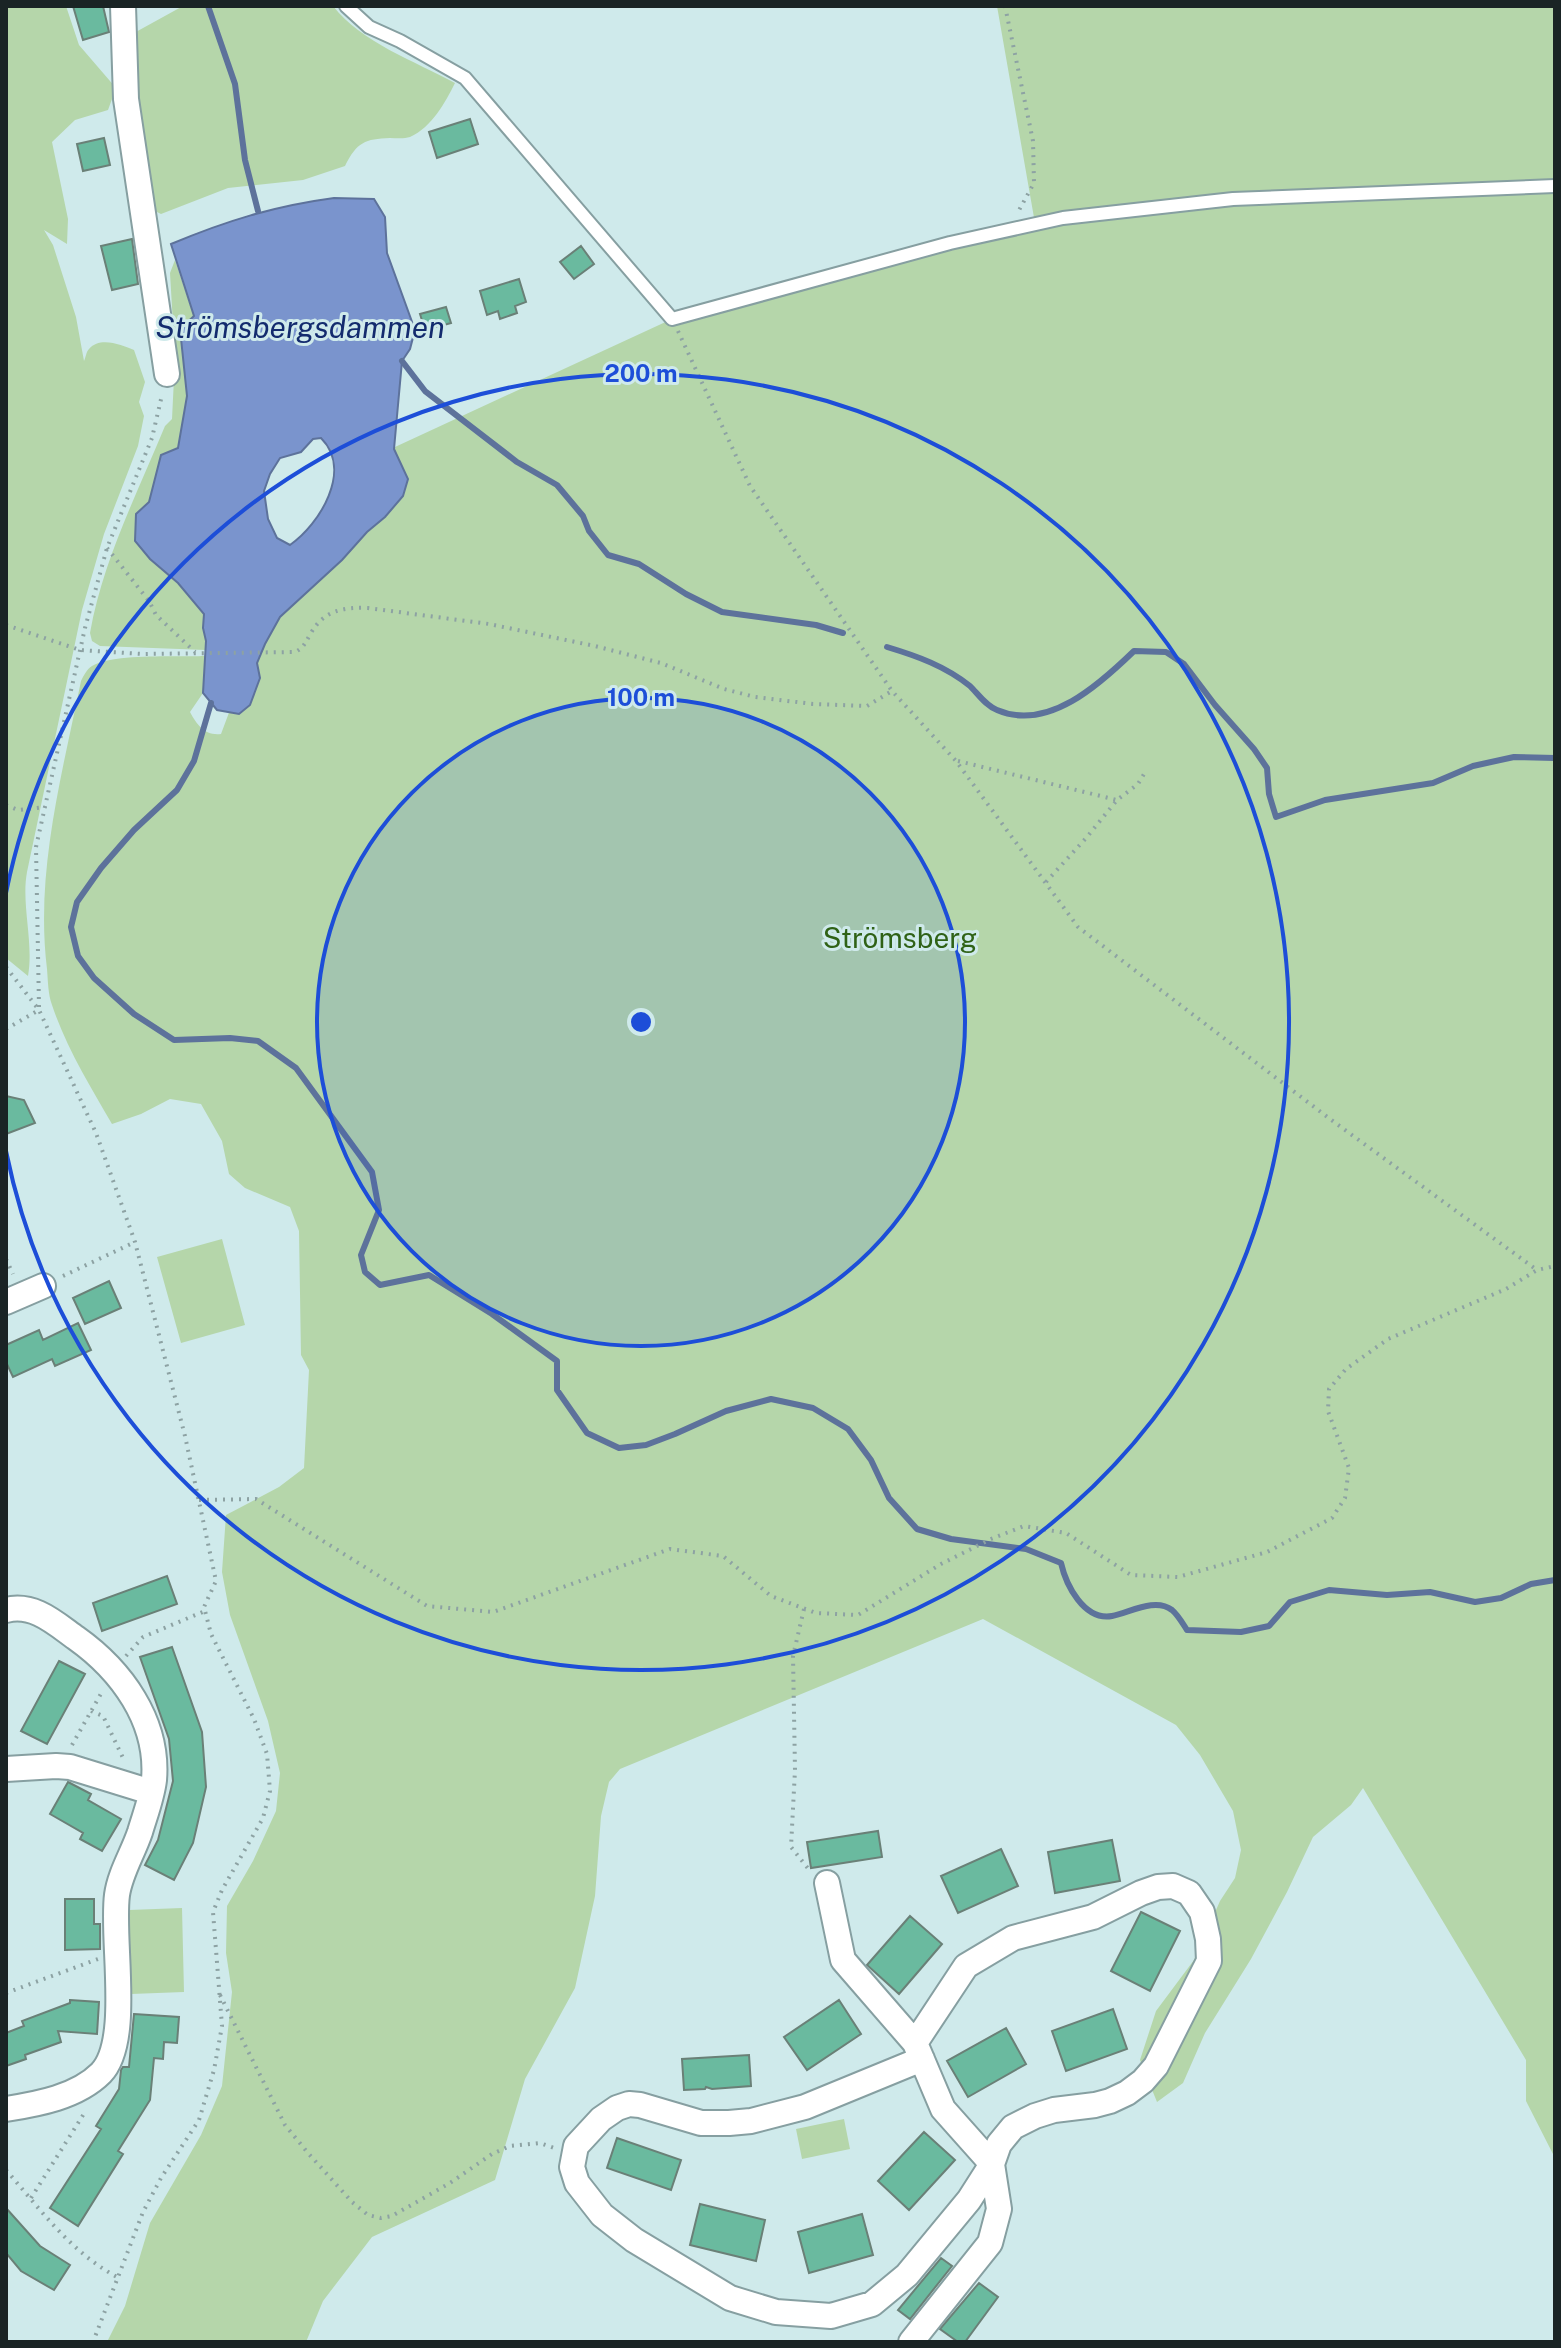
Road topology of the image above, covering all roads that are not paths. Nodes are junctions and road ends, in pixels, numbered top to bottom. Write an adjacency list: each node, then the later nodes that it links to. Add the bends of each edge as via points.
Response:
1 (123, 6): 4 (street, via 126,99)
2 (346, 6): 3 (lane, via 369,27 465,78 672,319 1063,218 1233,199)
3 (1555, 186)
4 (167, 374)
5 (43, 1286): 6 (street)
6 (6, 1302)
7 (6, 1610): 9 (street, via 43,1614 116,1672 150,1736 154,1770)
8 (6, 1769): 9 (street, via 70,1767)
9 (144, 1790): 12 (street, via 139,1836 117,1895 117,2024 109,2061 74,2091)
10 (827, 1883): 11 (street, via 843,1960)
11 (919, 2051): 13 (street, via 943,2109); 13 (street, via 966,1966 1013,1938 1093,1917 1158,1887 1189,1893 1202,1912 1209,1961 1156,2066 1143,2081 1110,2101 1054,2110 1013,2127); 13 (street, via 805,2107 751,2121 701,2123 629,2104 601,2119 576,2146 572,2167 577,2183 602,2215 634,2240 730,2298 776,2312 831,2316 872,2304 907,2275)
12 (6, 2109)
13 (992, 2164): 14 (street, via 999,2209 990,2243)
14 (911, 2342)

